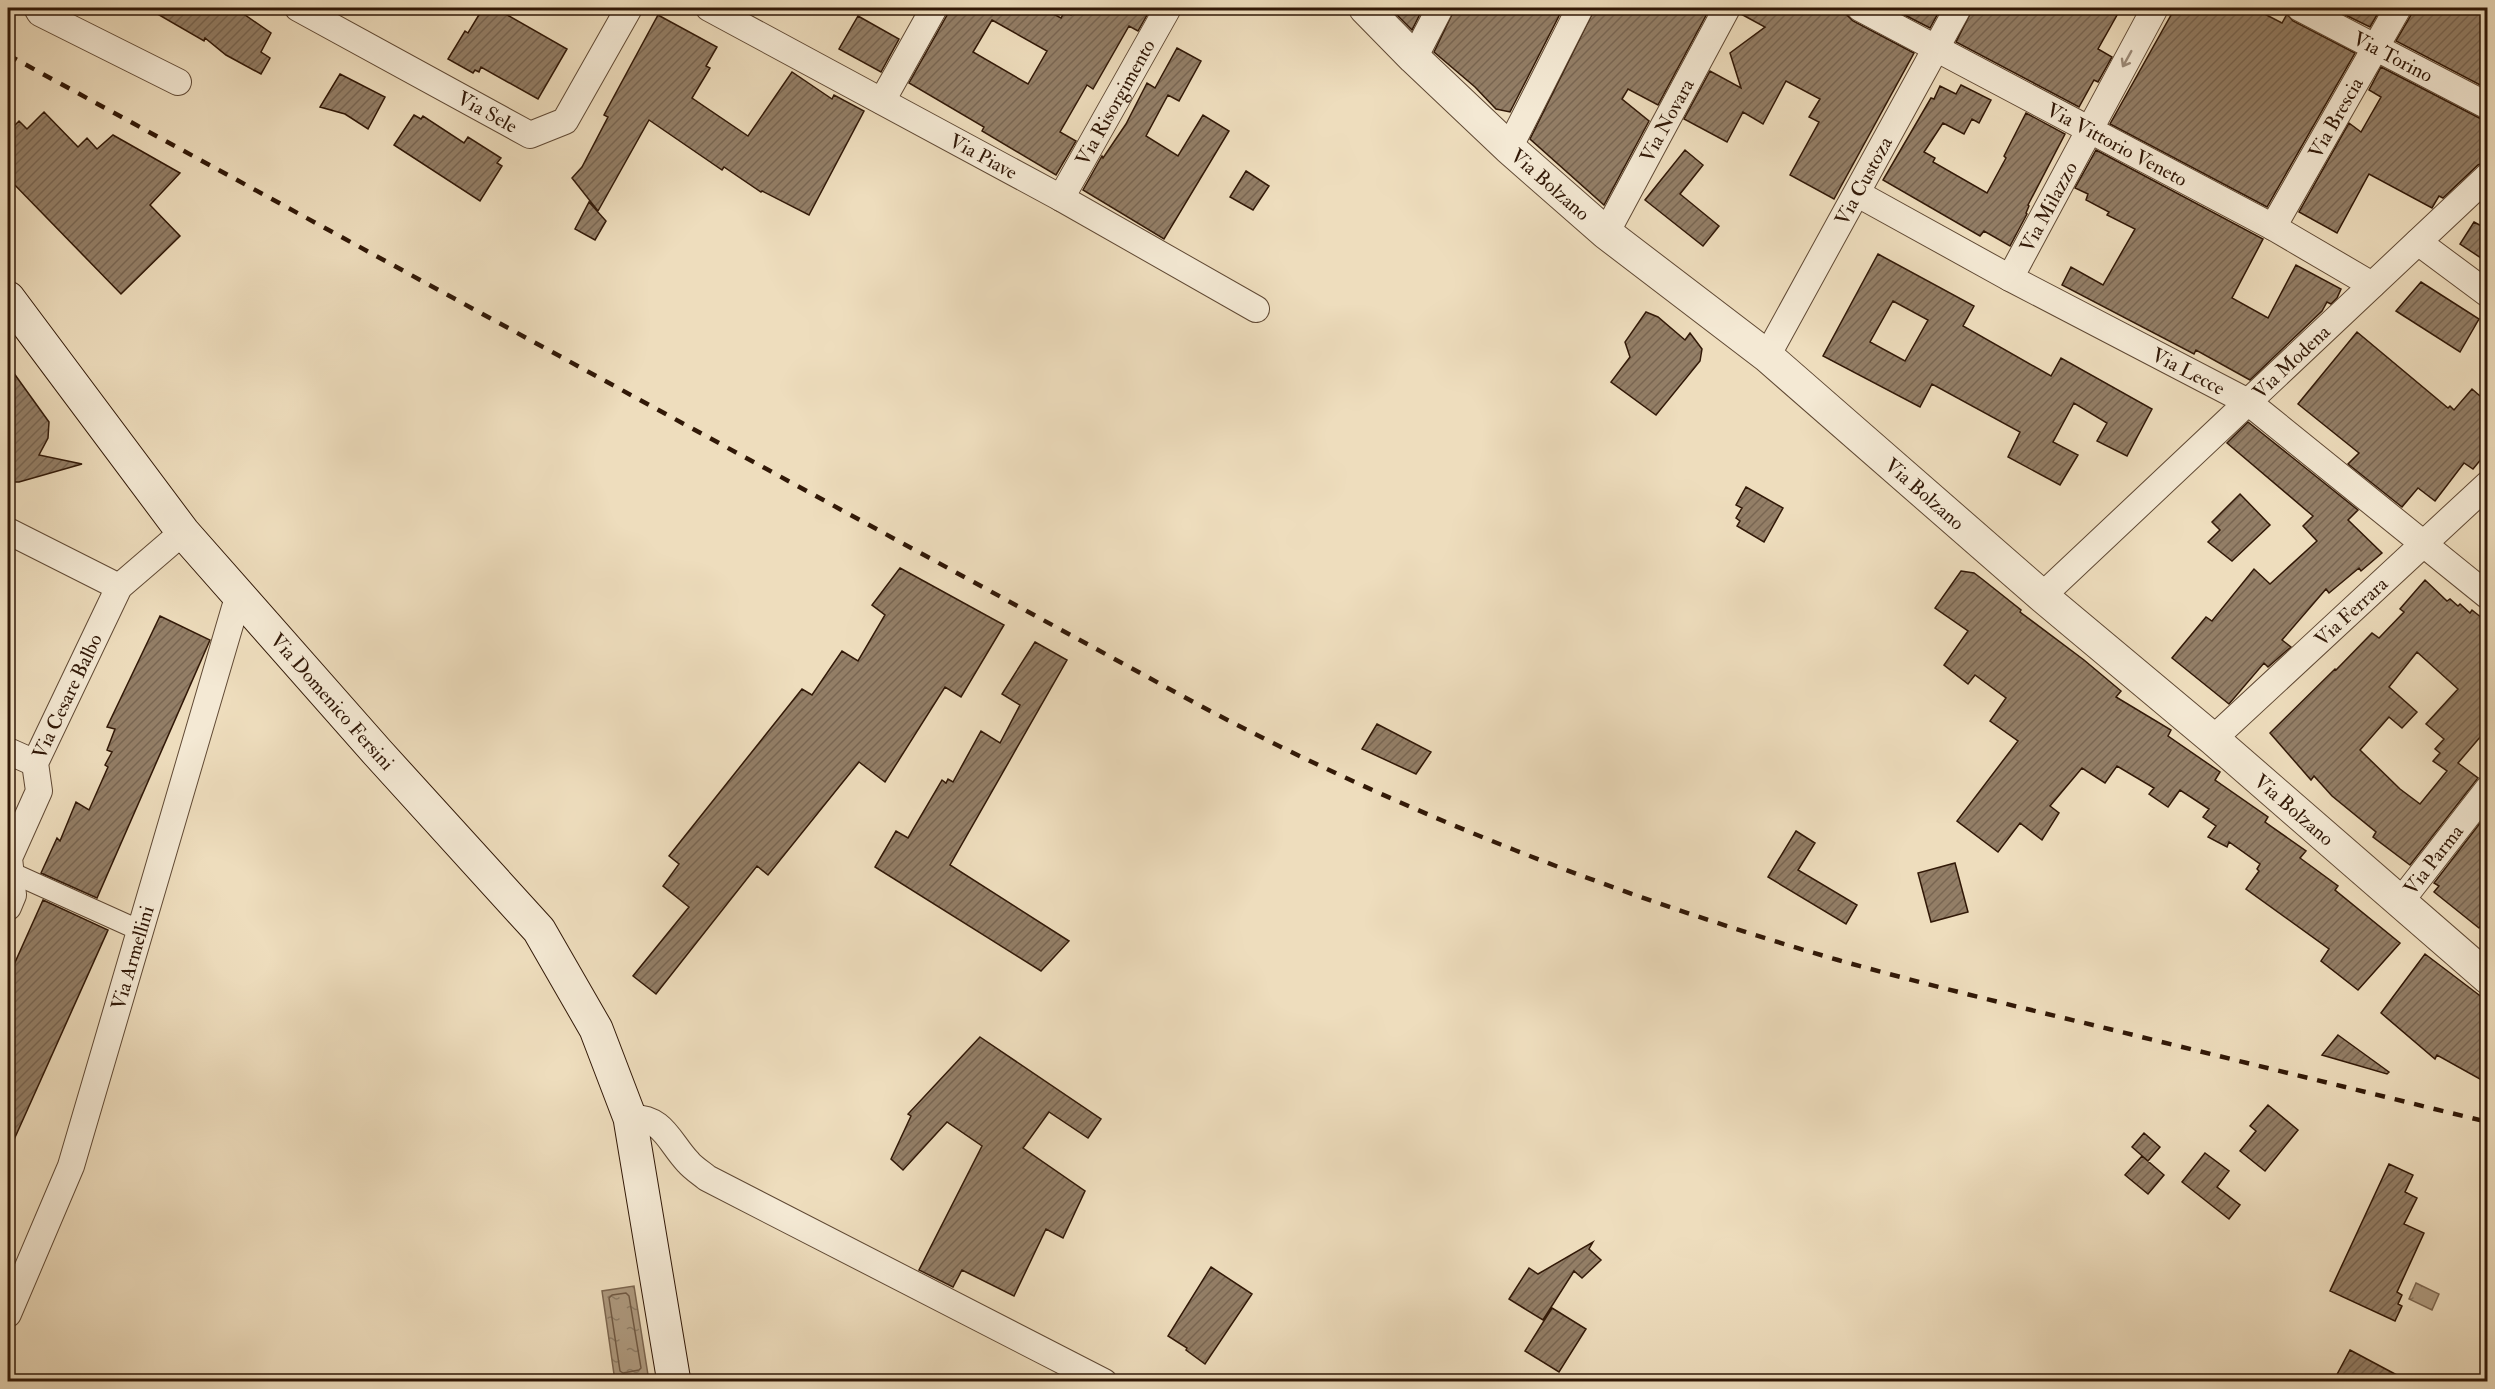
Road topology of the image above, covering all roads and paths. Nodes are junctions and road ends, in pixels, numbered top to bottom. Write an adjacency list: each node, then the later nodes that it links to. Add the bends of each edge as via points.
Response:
1 (37, 8): 19 (street, via 40,13)
2 (298, 8): 3 (street, Via Sele, via 530,135 565,121)
3 (629, 8)
4 (709, 8): 20 (street, Via Piave)
5 (934, 8): 20 (street)
6 (1168, 8): 26 (street, Via Risorgimento)
7 (1365, 8): 18 (street, Via Bolzano)
8 (1440, 8): 18 (street)
9 (1580, 8): 23 (street)
10 (1727, 8): 28 (street, Via Novara)
11 (1860, 8): 17 (street, Via Vittorio Veneto)
12 (1959, 8): 17 (street, Via Custoza)
13 (2155, 8): 22 (street, Via Milazzo, one-way to 22)
14 (2300, 8): 16 (street, Via Torino)
15 (2398, 8): 16 (street, Via Brescia)
16 (2376, 47): 21 (street, Via Torino); 27 (street, Via Brescia)
17 (1936, 49): 22 (street, Via Vittorio Veneto); 25 (street, Via Custoza)
18 (1414, 58): 23 (street, Via Bolzano)
19 (178, 82)
20 (882, 101): 26 (street, Via Piave)
21 (2487, 106)
22 (2090, 128): 27 (street, Via Vittorio Veneto); 30 (street, Via Milazzo)
23 (1509, 148): 28 (street, Via Bolzano)
24 (2487, 176): 29 (street, Via Modena)
25 (1858, 194): 30 (street, Via Lecce); 35 (street, Via Custoza)
26 (1060, 198): 34 (street, Via Piave)
27 (2273, 227): 31 (street, Via Vittorio Veneto)
28 (1606, 233): 35 (street, Via Bolzano)
29 (2418, 242): 31 (street, Via Modena); 32 (street)
30 (2010, 278): 36 (street, Via Lecce)
31 (2372, 285): 36 (street, Via Modena)
32 (2487, 294)
33 (8, 298): 39 (main road, Via Domenico Fersini)
34 (1256, 309)
35 (1767, 356): 43 (street, Via Bolzano)
36 (2248, 402): 40 (street, Via Lecce); 43 (street, Via Modena)
37 (2487, 484): 40 (street, Via Ferrara)
38 (8, 531): 41 (street)
39 (183, 532): 41 (street); 42 (main road, Via Domenico Fersini)
40 (2423, 544): 44 (street, Via Lecce); 45 (street, Via Ferrara)
41 (119, 587): 47 (street, Via Cesare Balbo)
42 (238, 594): 52 (street, Via Armellini); 54 (main road, Via Domenico Fersini, via 540,930 596,1029)
43 (2042, 596): 45 (street, Via Bolzano)
44 (2487, 596)
45 (2213, 739): 50 (street, Via Bolzano)
46 (8, 751): 47 (street)
47 (34, 763): 49 (street, Via Cesare Balbo, via 39,791 9,858)
48 (2487, 789): 50 (street, Via Parma)
49 (9, 872): 51 (street, Via Cesare Balbo, via 13,896); 52 (street)
50 (2400, 902): 53 (street, Via Bolzano)
51 (8, 907)
52 (141, 931): 55 (street, Via Armellini, via 71,1166)
53 (2487, 978)
54 (630, 1118): 56 (main road, Via Domenico Fersini); 57 (street, via 651,1120 688,1163 707,1178)
55 (8, 1314)
56 (674, 1382)
57 (1104, 1382)

